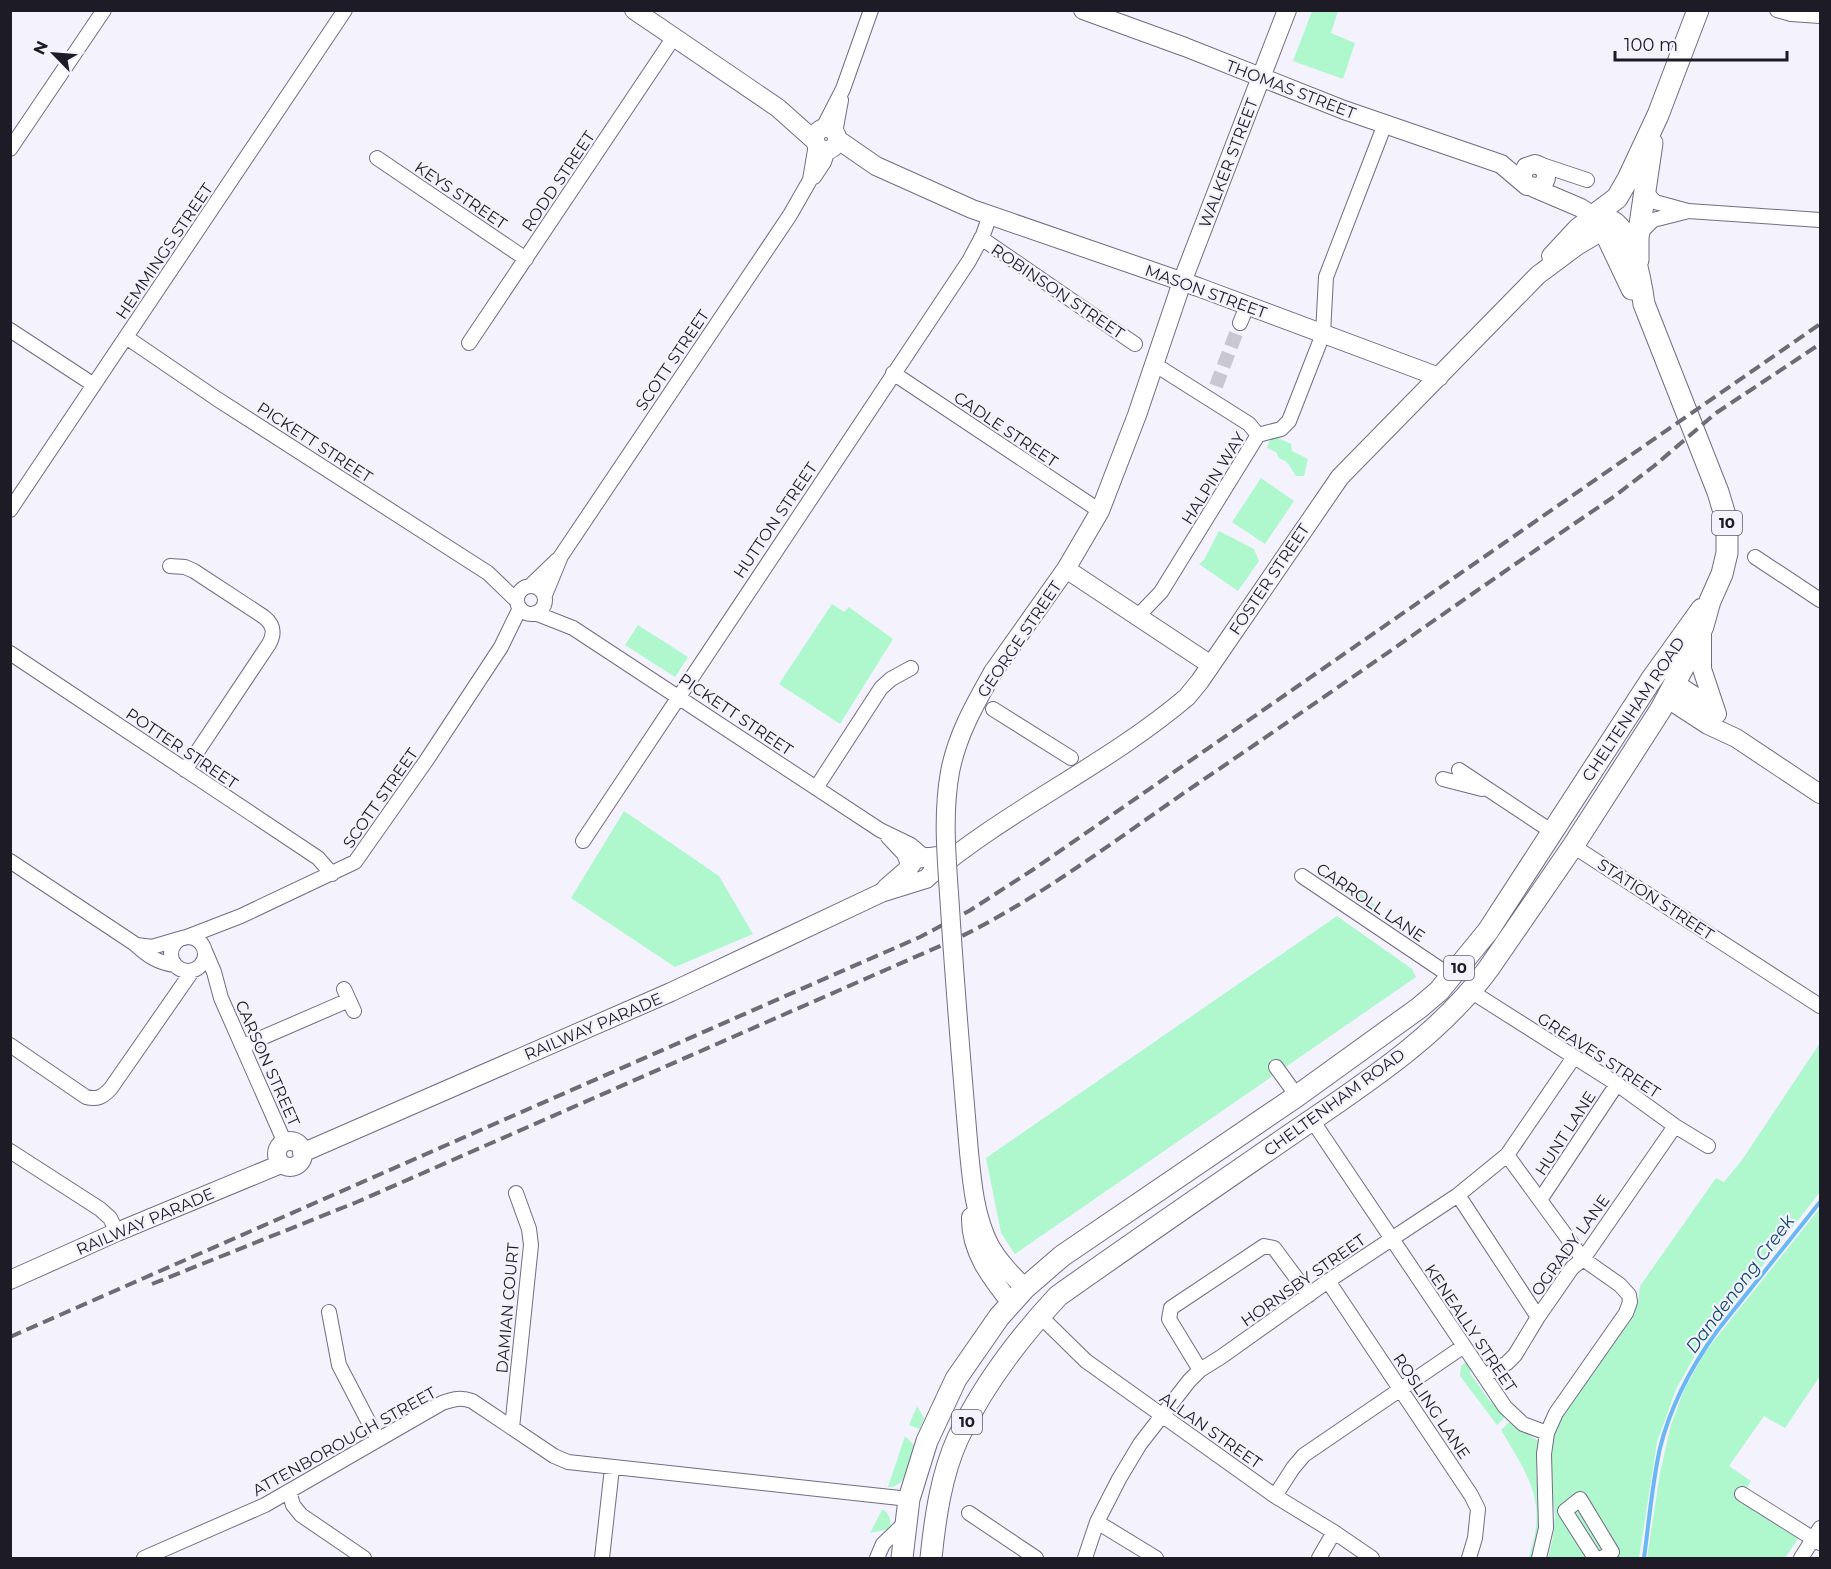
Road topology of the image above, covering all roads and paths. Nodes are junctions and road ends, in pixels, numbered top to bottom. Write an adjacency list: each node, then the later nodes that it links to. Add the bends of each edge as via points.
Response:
1 (104, 10): 16 (street)
2 (345, 10): 39 (street, HEMMINGS STREET)
3 (634, 10): 10 (street)
4 (871, 10): 14 (street, SCOTT STREET)
5 (1083, 10): 11 (street, THOMAS STREET)
6 (1287, 10): 11 (street, WALKER STREET)
7 (1698, 10): 12 (main road, FOSTER STREET / 10)
8 (1777, 10): 9 (street)
9 (1821, 16)
10 (674, 37): 14 (street); 32 (street, RODD STREET)
11 (1261, 78): 13 (street, THOMAS STREET); 35 (street, WALKER STREET)
12 (1658, 115): 15 (main road, FOSTER STREET / 10); 28 (main road, FOSTER STREET / 10, via 1619,196)
13 (1384, 124): 18 (street, THOMAS STREET); 38 (street, HALPIN WAY, via 1326,277)
14 (826, 139): 24 (street, MASON STREET); 24 (street, MASON STREET, via 870,172 946,204); 49 (street, SCOTT STREET, via 824,162 816,175)
15 (1652, 139): 22 (main road, 10); 28 (main road, FOSTER STREET / 10, via 1634,199)
16 (10, 149)
17 (377, 158): 32 (street, KEYS STREET)
18 (1501, 164): 19 (street, THOMAS STREET); 21 (street, THOMAS STREET)
19 (1535, 164): 20 (street, THOMAS STREET); 21 (street, via 1545,169 1547,177 1543,184)
20 (1587, 180)
21 (1530, 186): 23 (street, THOMAS STREET)
22 (1646, 192): 25 (street, via 1655,202); 29 (main road, 10)
23 (1565, 202): 28 (street, THOMAS STREET); 30 (street, via 1569,218)
24 (972, 209): 26 (street, MASON STREET)
25 (1688, 211): 27 (street); 29 (street, via 1653,220)
26 (990, 215): 31 (street, HUTTON STREET); 35 (street, MASON STREET)
27 (1821, 220)
28 (1601, 221): 30 (street, FOSTER STREET); 33 (main road, CHELTENHAM ROAD / 10, via 1624,233); 34 (street, FOSTER STREET, via 1577,246); 36 (main road, CHELTENHAM ROAD / 10, via 1628,283)
29 (1639, 234): 33 (main road, 10)
30 (1566, 237): 34 (street, FOSTER STREET)
31 (981, 238): 41 (street, ROBINSON STREET); 43 (street, HUTTON STREET)
32 (526, 259): 40 (street, RODD STREET)
33 (1638, 272): 36 (main road, CHELTENHAM ROAD / 10)
34 (1538, 275): 44 (street, FOSTER STREET)
35 (1182, 282): 38 (street, MASON STREET, via 1244,315); 42 (street, GEORGE STREET)
36 (1644, 304): 58 (main road, CHELTENHAM ROAD / 10, via 1726,517 1726,559)
37 (10, 330): 45 (street)
38 (1323, 334): 44 (street, MASON STREET); 46 (street, HALPIN WAY, via 1289,421 1281,429)
39 (126, 337): 45 (street, HEMMINGS STREET); 53 (street, PICKETT STREET)
40 (469, 343)
41 (1135, 344)
42 (1154, 364): 46 (street, via 1213,393); 48 (street, GEORGE STREET)
43 (893, 374): 48 (street, CADLE STREET); 68 (street, HUTTON STREET)
44 (1439, 377): 64 (street, FOSTER STREET, via 1334,483)
45 (94, 385): 47 (street, HEMMINGS STREET)
46 (1255, 431): 60 (street, HALPIN WAY, via 1161,592)
47 (10, 510)
48 (1100, 511): 52 (street, GEORGE STREET)
49 (561, 556): 55 (street, SCOTT STREET); 57 (street, SCOTT STREET)
50 (1755, 557): 56 (street)
51 (170, 566): 73 (street, via 194,571 264,616 273,631 269,644)
52 (1066, 569): 60 (street); 126 (street, GEORGE STREET, bridge, via 993,672 968,718 957,745 946,798 953,963 973,1195 990,1245)
53 (488, 573): 55 (street, PICKETT STREET); 59 (street, PICKETT STREET)
54 (1821, 582): 56 (street)
55 (528, 586): 57 (street, via 539,588); 59 (street, via 519,593)
56 (1816, 597)
57 (545, 598): 59 (street, via 542,608); 62 (street, PICKETT STREET)
58 (1710, 601): 61 (main road, CHELTENHAM ROAD / 10); 66 (main road, CHELTENHAM ROAD / 10)
59 (526, 609): 62 (street, PICKETT STREET); 87 (street, SCOTT STREET, via 362,854 350,866)
60 (1138, 616): 64 (street)
61 (1702, 626): 67 (main road, CHELTENHAM ROAD / 10); 70 (street, via 1702,669)
62 (573, 628): 68 (street, PICKETT STREET)
63 (10, 653): 73 (street, POTTER STREET)
64 (1211, 665): 82 (street, FOSTER STREET, via 1183,700 1087,769)
65 (911, 668): 76 (street, via 881,688)
66 (1651, 680): 67 (main road); 80 (main road, CHELTENHAM ROAD / 10)
67 (1672, 691): 70 (street, via 1699,699); 71 (street, via 1708,725); 83 (main road, CHELTENHAM ROAD / 10)
68 (678, 696): 76 (street, PICKETT STREET); 81 (street, HUTTON STREET)
69 (993, 710): 72 (street)
70 (1717, 714): 71 (street)
71 (1736, 738): 78 (street)
72 (1071, 758)
73 (185, 770): 87 (street, POTTER STREET, via 318,858)
74 (1460, 770): 77 (street, STATION STREET)
75 (1443, 779): 77 (street, STATION STREET)
76 (816, 788): 79 (street, PICKETT STREET)
77 (1492, 792): 80 (street, STATION STREET)
78 (1821, 794)
79 (880, 830): 84 (street, PICKETT STREET); 86 (street, PICKETT STREET, via 904,854)
80 (1551, 831): 83 (main road, STATION STREET); 97 (main road, CHELTENHAM ROAD / 10, via 1488,931)
81 (583, 841)
82 (968, 844): 84 (street, FOSTER STREET); 89 (street, FOSTER STREET)
83 (1573, 846): 98 (main road, CHELTENHAM ROAD / 10); 102 (street, STATION STREET)
84 (926, 857): 86 (street, via 915,858); 89 (street, via 934,868)
85 (10, 861): 93 (street)
86 (909, 867): 89 (street, via 912,876); 90 (street, RAILWAY PARADE)
87 (332, 874): 91 (street, SCOTT STREET)
88 (1302, 876): 97 (street, CARROLL LANE)
89 (926, 878): 90 (street, RAILWAY PARADE)
90 (880, 893): 114 (street, RAILWAY PARADE, via 671,992)
91 (241, 916): 92 (street, SCOTT STREET); 94 (street, SCOTT STREET, via 213,932)
92 (183, 938): 93 (street, SCOTT STREET, via 152,947); 94 (street, via 195,938); 95 (street, via 172,950)
93 (135, 944): 95 (street, via 154,959)
94 (204, 950): 96 (street, via 203,962); 99 (street, CARSON STREET)
95 (176, 966): 96 (street); 101 (street, via 176,984)
96 (194, 970): 99 (street, CARSON STREET); 101 (street)
97 (1452, 976): 98 (main road); 108 (main road, CHELTENHAM ROAD / 10, via 1419,1008)
98 (1472, 992): 105 (street, GREAVES STREET); 109 (main road, CHELTENHAM ROAD / 10, via 1389,1065)
99 (221, 998): 104 (street, CARSON STREET)
100 (349, 1000): 104 (street)
101 (166, 1006): 103 (street, via 111,1088 100,1098 86,1097)
102 (1821, 1006)
103 (10, 1045)
104 (243, 1046): 111 (street, CARSON STREET)
105 (1574, 1057): 107 (street, GREAVES STREET); 115 (street, HORNSBY STREET)
106 (1276, 1067): 108 (street)
107 (1617, 1084): 110 (street, GREAVES STREET); 119 (street, HUNT LANE)
108 (1297, 1096): 109 (main road); 126 (main road, CHELTENHAM ROAD / 10, via 1077,1245)
109 (1312, 1120): 121 (street, KENEALLY STREET); 128 (main road, CHELTENHAM ROAD / 10, via 1058,1296)
110 (1675, 1125): 112 (street, GREAVES STREET); 122 (street, OGRADY LANE)
111 (285, 1143): 114 (street, via 295,1143); 116 (street, via 277,1153)
112 (1708, 1146)
113 (10, 1151): 120 (street, via 100,1209)
114 (302, 1153): 116 (street, via 295,1166)
115 (1507, 1155): 118 (street, HORNSBY STREET); 119 (street)
116 (281, 1164): 120 (street, RAILWAY PARADE)
117 (516, 1193): 135 (street, DAMIAN COURT, via 531,1240)
118 (1458, 1195): 121 (street, HORNSBY STREET); 129 (street)
119 (1540, 1200): 122 (street)
120 (117, 1232): 123 (street, RAILWAY PARADE)
121 (1392, 1239): 124 (street, HORNSBY STREET); 130 (street, KENEALLY STREET)
122 (1583, 1259): 129 (street, OGRADY LANE, via 1572,1268); 136 (street, via 1620,1286 1630,1302 1556,1413)
123 (10, 1280)
124 (1328, 1281): 125 (street, HORNSBY STREET); 133 (street, ROSLING LANE)
125 (1309, 1295): 131 (street, HORNSBY STREET); 131 (street, via 1274,1248 1264,1246 1171,1308 1169,1319)
126 (1018, 1296): 128 (main road); 142 (main road, CHELTENHAM ROAD / 10, via 972,1353 950,1391 927,1441)
127 (329, 1312): 137 (street, via 339,1365)
128 (1040, 1316): 134 (street, ALLAN STREET, via 1086,1361); 153 (main road, CHELTENHAM ROAD / 10, via 1010,1352 957,1439 943,1482)
129 (1538, 1317): 132 (street, OGRADY LANE, via 1507,1364)
130 (1464, 1346): 132 (street, KENEALLY STREET); 133 (street)
131 (1200, 1370): 134 (street, HORNSBY STREET)
132 (1484, 1376): 136 (street, KENEALLY STREET, via 1514,1417)
133 (1401, 1390): 141 (street, via 1304,1455); 159 (street, ROSLING LANE, via 1478,1509)
134 (1164, 1416): 141 (street, ALLAN STREET); 145 (street, HORNSBY STREET, via 1140,1444)
135 (512, 1428): 137 (street, ATTENBOROUGH STREET, via 472,1401 455,1399); 138 (street, ATTENBOROUGH STREET, via 560,1460)
136 (1547, 1433): 160 (street, via 1546,1528)
137 (378, 1440): 139 (street, ATTENBOROUGH STREET)
138 (612, 1468): 142 (street, ATTENBOROUGH STREET); 150 (street)
139 (289, 1491): 148 (street, ATTENBOROUGH STREET); 149 (street, via 301,1515)
140 (1742, 1494): 147 (street)
141 (1275, 1496): 146 (street, ALLAN STREET)
142 (909, 1499): 144 (main road, CHELTENHAM ROAD / 10)
143 (969, 1513): 154 (street)
144 (906, 1522): 151 (street, via 884,1544); 152 (main road, CHELTENHAM ROAD / 10)
145 (1097, 1522): 155 (street, HORNSBY STREET); 156 (street)
146 (1334, 1532): 157 (street); 158 (street, ALLAN STREET)
147 (1818, 1537): 163 (street)
148 (144, 1558)
149 (364, 1558)
150 (602, 1558)
151 (877, 1558)
152 (902, 1558)
153 (931, 1558)
154 (1036, 1558)
155 (1085, 1558)
156 (1156, 1558)
157 (1319, 1558)
158 (1372, 1558)
159 (1469, 1558)
160 (1539, 1558)
161 (1595, 1558): 162 (street, via 1565,1511 1580,1499 1612,1552)
162 (1602, 1558)
163 (1800, 1558)

